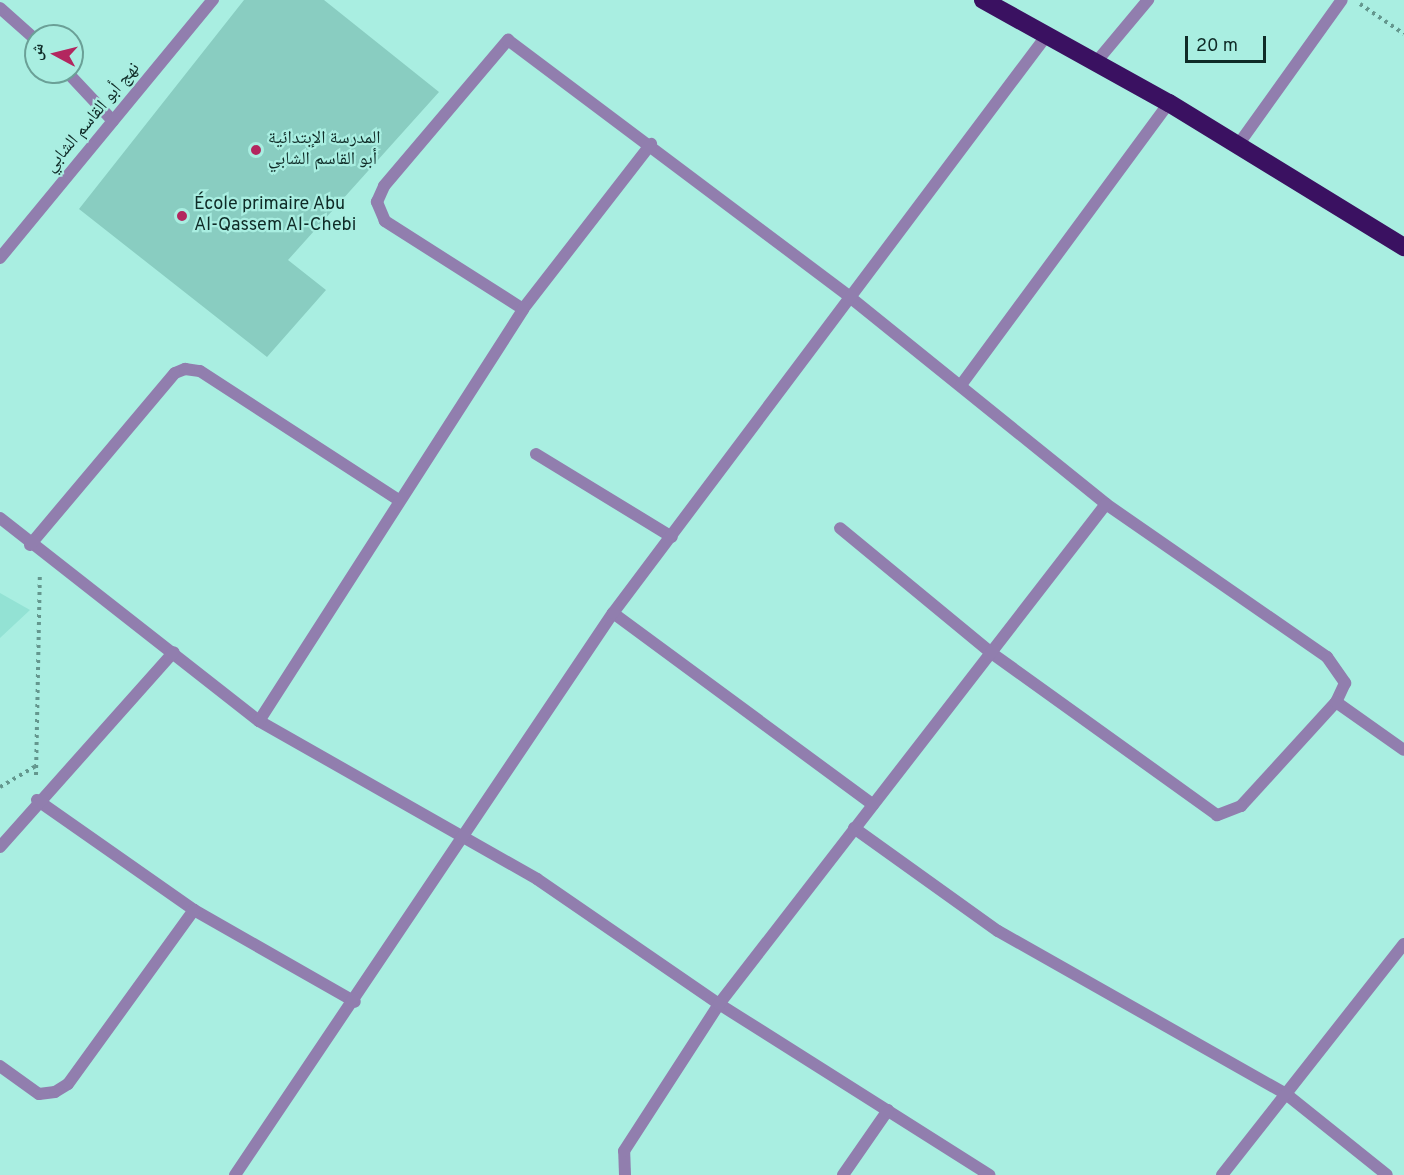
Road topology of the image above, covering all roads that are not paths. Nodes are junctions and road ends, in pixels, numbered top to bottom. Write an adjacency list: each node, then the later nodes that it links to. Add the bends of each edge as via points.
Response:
1 (213, 0): 11 (street, نهج أبو القاسم الشابي)
2 (983, 0): 7 (highway)
3 (1148, 0): 8 (street)
4 (1342, 0): 13 (street)
5 (0, 8): 6 (street)
6 (24, 29)
7 (1047, 35): 8 (highway); 16 (street)
8 (1097, 62): 10 (highway)
9 (78, 84): 11 (street)
10 (1169, 103): 13 (highway); 18 (street)
11 (113, 121): 15 (street, نهج أبو القاسم الشابي)
12 (651, 144): 16 (street); 17 (street); 17 (street, via 508,40 384,186 377,202 385,221)
13 (1238, 145): 14 (highway)
14 (1404, 247)
15 (0, 258)
16 (851, 298): 18 (street); 24 (street)
17 (523, 309): 20 (street)
18 (961, 386): 21 (street)
19 (536, 454): 24 (street)
20 (398, 499): 25 (street, via 200,371 185,369 175,373); 30 (street)
21 (1106, 504): 27 (street); 29 (street, via 1327,657 1345,678)
22 (0, 518): 25 (street)
23 (840, 528): 27 (street)
24 (672, 537): 26 (street)
25 (35, 549): 28 (street)
26 (613, 614): 33 (street); 35 (street)
27 (989, 651): 29 (street, via 1217,815 1241,806); 33 (street)
28 (174, 652): 30 (street); 32 (street)
29 (1336, 702): 31 (street)
30 (259, 721): 35 (street)
31 (1404, 750)
32 (37, 800): 36 (street); 37 (street)
33 (873, 804): 34 (street)
34 (854, 828): 40 (street); 42 (street, via 998,931)
35 (461, 832): 39 (street); 40 (street, via 607,922)
36 (0, 847)
37 (194, 910): 39 (street); 41 (street, via 68,1084 55,1092 39,1094)
38 (1404, 944): 42 (street)
39 (355, 1002): 44 (street)
40 (719, 1004): 43 (street); 45 (street, via 624,1151)
41 (0, 1066)
42 (1286, 1094): 48 (street); 49 (street)
43 (888, 1110): 46 (street); 47 (street)
44 (235, 1175)
45 (625, 1175)
46 (843, 1175)
47 (989, 1175)
48 (1222, 1175)
49 (1387, 1175)

